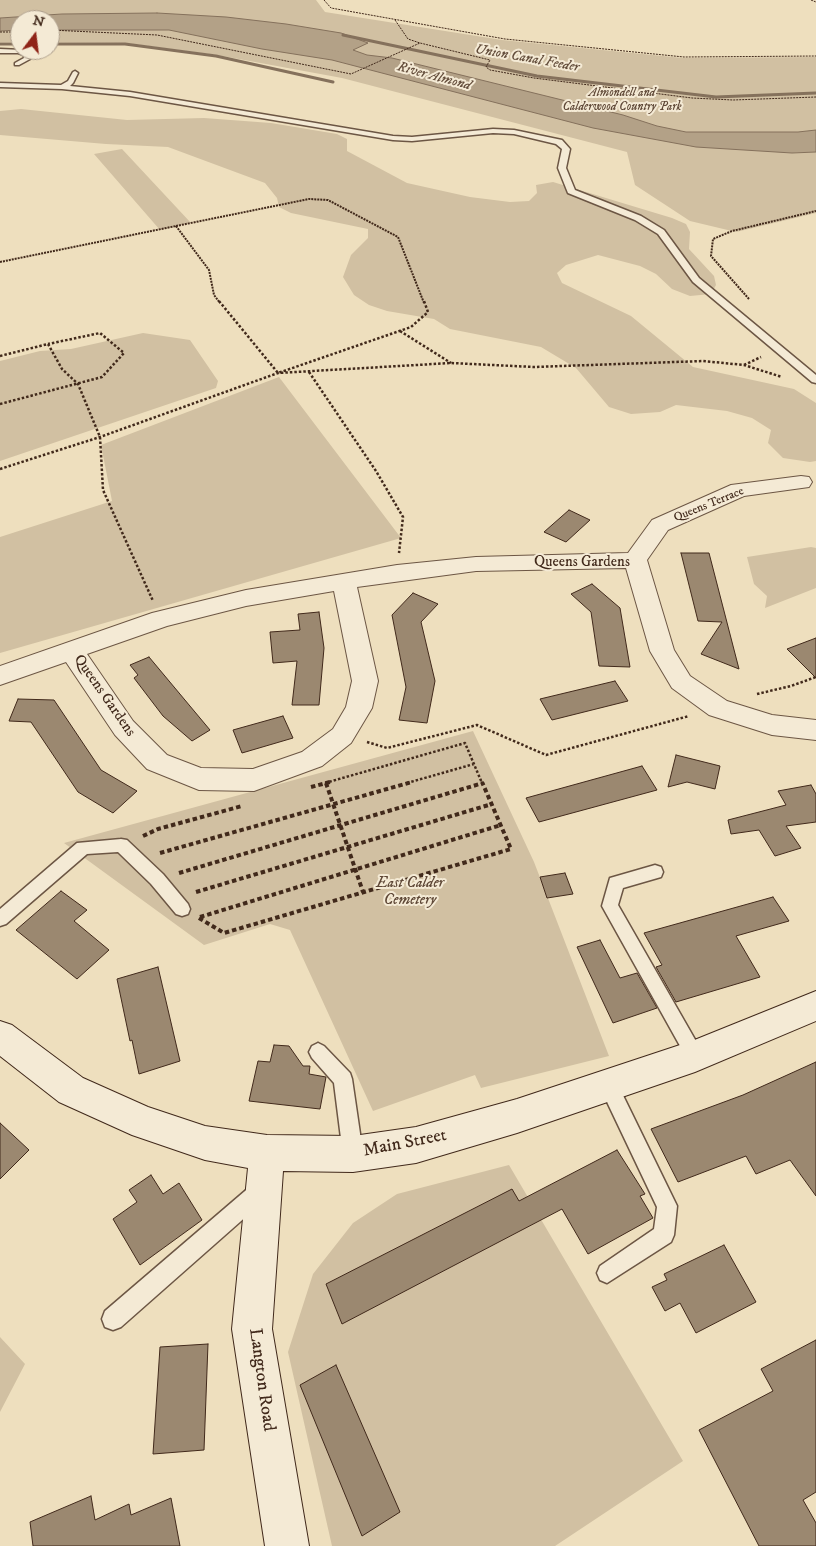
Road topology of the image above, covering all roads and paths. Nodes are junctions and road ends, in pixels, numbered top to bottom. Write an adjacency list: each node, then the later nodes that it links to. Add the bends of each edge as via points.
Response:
1 (324, 0): 4 (path, via 331,8)
2 (810, 0): 3 (path)
3 (816, 2)
4 (394, 20): 6 (path, via 408,39); 8 (path, via 505,39 684,57)
5 (60, 30): 6 (path, via 157,35 342,74 351,74)
6 (420, 43): 13 (path, via 490,60 486,67 490,70 534,78 692,98)
7 (0, 51): 9 (lane, via 27,54 27,59)
8 (816, 56)
9 (17, 64)
10 (75, 73): 12 (lane, via 71,82)
11 (0, 85): 12 (lane)
12 (62, 87): 20 (lane, via 130,94 393,138 493,131 559,142 566,149 562,168 571,190 638,218 661,232 696,280)
13 (816, 97)
14 (816, 211): 17 (path, via 732,231 713,239 711,256)
15 (176, 226): 16 (path); 18 (path, via 309,199 328,200 398,237 428,312 411,327); 25 (path, via 210,270 214,295)
16 (0, 262)
17 (749, 299)
18 (400, 330): 22 (path); 25 (path)
19 (48, 344): 21 (path); 28 (path, via 62,368); 28 (path, via 100,333 124,353 102,377)
20 (777, 348): 23 (path); 27 (lane)
21 (0, 356)
22 (451, 363): 23 (path, via 534,368 703,361); 24 (path)
23 (744, 365): 26 (path)
24 (308, 372): 25 (path); 34 (path, via 376,471 403,517)
25 (278, 373): 30 (path)
26 (789, 379)
27 (816, 380)
28 (78, 384): 29 (path); 30 (path)
29 (0, 404)
30 (100, 438): 31 (path); 36 (path, via 103,490)
31 (0, 469)
32 (801, 482): 33 (street, Queens Terrace, via 739,490 660,525)
33 (635, 560): 34 (street, Queens Gardens, via 476,564); 41 (street, Queens Gardens, via 662,651 681,682)
34 (397, 573): 35 (street, Queens Gardens)
35 (344, 581): 36 (street, Queens Gardens, via 246,598); 43 (street, Queens Gardens, via 365,681 359,708)
36 (161, 619): 37 (street, Queens Gardens)
37 (72, 650): 38 (street, Queens Gardens); 43 (street, Queens Gardens, via 124,728 157,762 199,779 254,780 312,759)
38 (0, 676)
39 (816, 677): 40 (path, via 760,694)
40 (751, 693)
41 (718, 708): 42 (street, Queens Gardens, via 772,726); 43 (path, via 546,755 477,725 387,748)
42 (816, 730)
43 (342, 736)
44 (474, 764): 45 (path, via 465,743); 46 (path); 49 (path)
45 (326, 783): 47 (path); 49 (path)
46 (483, 784): 50 (path); 52 (path)
47 (307, 788)
48 (252, 803): 53 (path, via 158,829)
49 (333, 804): 52 (path); 55 (path)
50 (492, 804): 51 (path); 54 (path)
51 (501, 824): 56 (path); 59 (path, via 511,849)
52 (340, 825): 54 (path); 58 (path)
53 (121, 845): 55 (lane); 61 (lane, via 83,848)
54 (348, 847): 56 (path); 60 (path)
55 (138, 860): 58 (lane)
56 (355, 870): 59 (path); 59 (path, via 198,918 224,933)
57 (655, 872): 65 (lane, via 616,883 610,906)
58 (157, 879): 60 (lane)
59 (363, 892)
60 (178, 904)
61 (0, 919)
62 (816, 1006): 65 (street, Main Street)
63 (0, 1036): 68 (street, Main Street, via 71,1090 144,1123 205,1143)
64 (318, 1052): 67 (lane, via 343,1079)
65 (695, 1056): 66 (street, Main Street)
66 (608, 1085): 67 (street, Main Street, via 416,1145); 69 (lane, via 667,1206 664,1234)
67 (353, 1154): 68 (street, Main Street)
68 (266, 1170): 70 (lane); 71 (street, Langton Road, via 252,1329)
69 (607, 1272)
70 (113, 1318)
71 (287, 1546)

